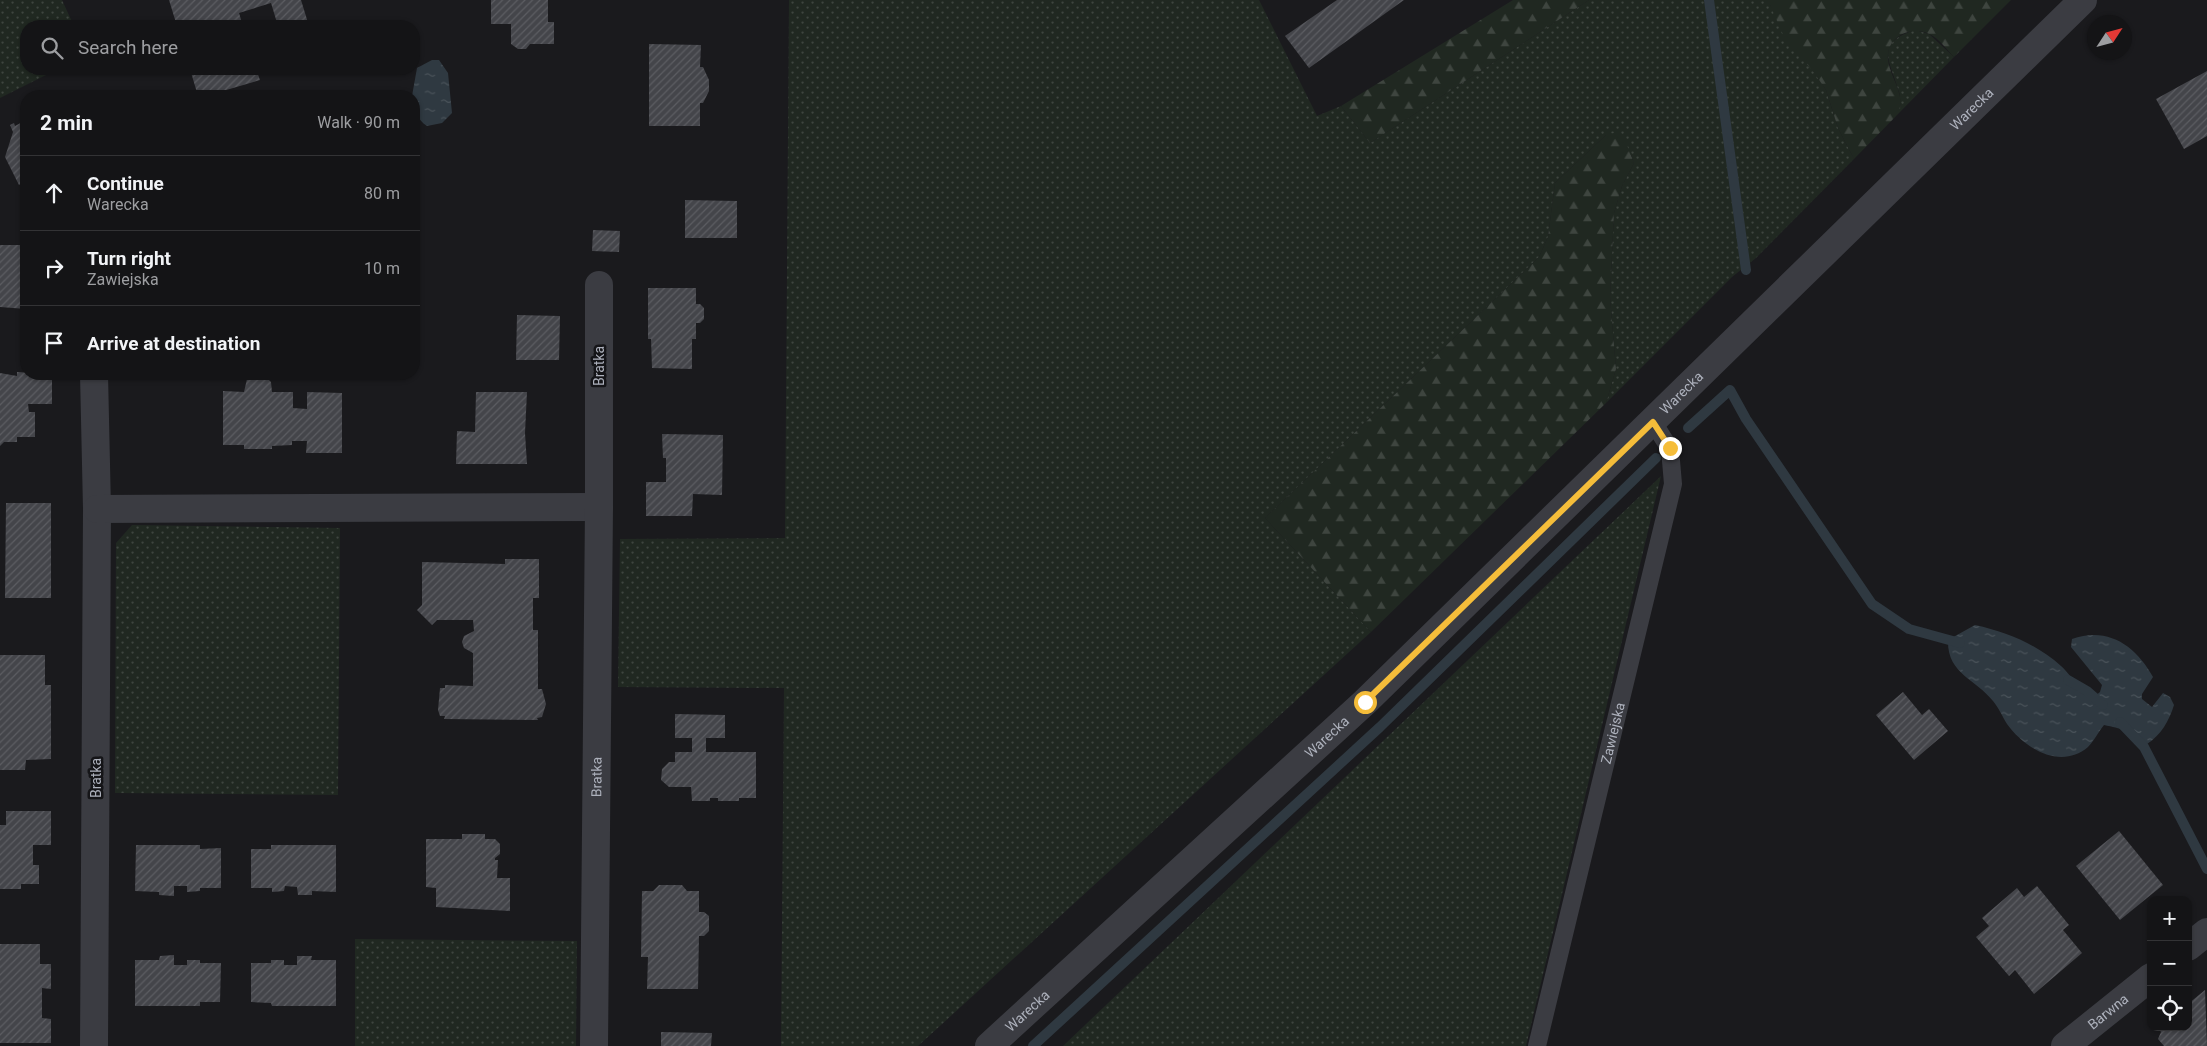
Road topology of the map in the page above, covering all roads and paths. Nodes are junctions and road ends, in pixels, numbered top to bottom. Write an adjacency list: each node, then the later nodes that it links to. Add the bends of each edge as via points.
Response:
1 (2083, 0): 4 (street, Warecka)
2 (599, 285): 5 (street, Bratka)
3 (94, 380): 6 (street, Bratka)
4 (1653, 422): 12 (street, Warecka, via 1365,702); 13 (lane, Zawiejska, via 1670,448 1673,484)
5 (599, 507): 6 (street); 11 (street, Bratka)
6 (97, 509): 10 (street, Bratka)
7 (2207, 932): 8 (street)
8 (2192, 944)
9 (2147, 980): 14 (street, Barwna)
10 (94, 1046)
11 (594, 1046)
12 (989, 1046)
13 (1536, 1046)
14 (2065, 1046)

